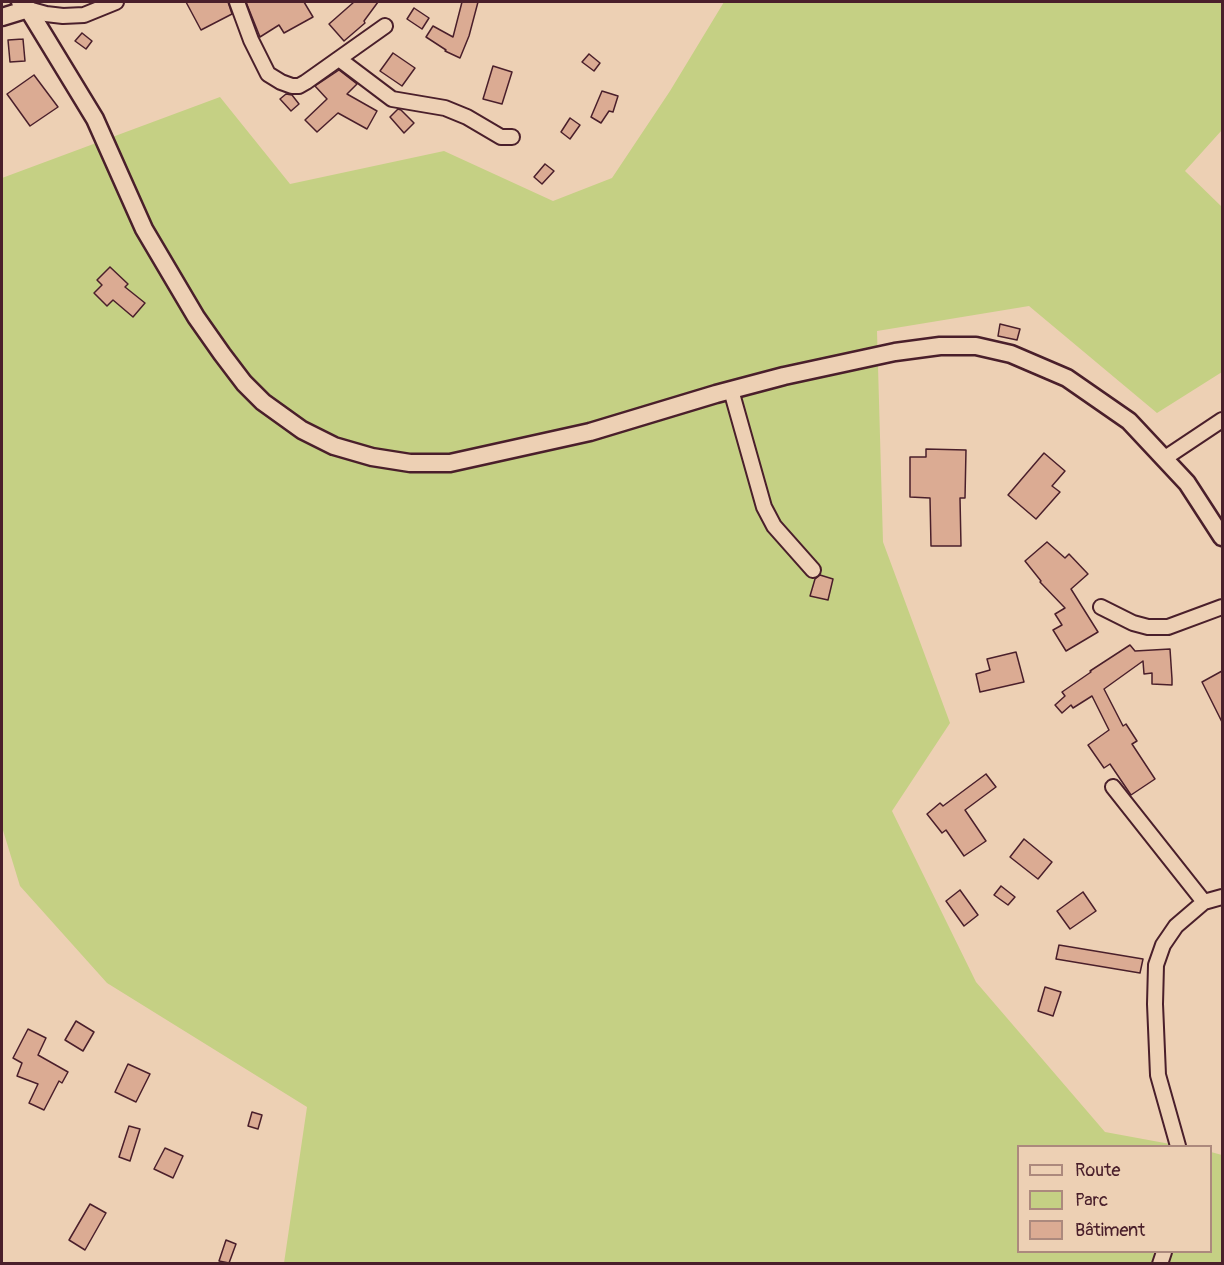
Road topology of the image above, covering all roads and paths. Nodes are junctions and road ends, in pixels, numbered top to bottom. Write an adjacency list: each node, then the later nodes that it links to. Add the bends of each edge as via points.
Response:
1 (116, 2): 3 (street, via 84,15 63,16 46,15)
2 (237, 2): 6 (street, via 268,74 281,82 299,86)
3 (24, 5): 4 (street); 8 (street, via 95,119 144,228 196,317 244,383 302,430 334,446 372,457 450,463 590,432)
4 (2, 17)
5 (385, 26): 6 (street)
6 (339, 59): 7 (street, via 392,99 445,108 501,137)
7 (512, 136)
8 (731, 390): 10 (street, via 895,352 976,346 1011,354 1067,378 1129,421); 12 (street, via 764,507 774,526)
9 (1222, 420): 10 (street)
10 (1165, 458): 11 (street, via 1187,483)
11 (1222, 537)
12 (813, 570)
13 (1101, 607): 14 (street, via 1148,627 1168,627)
14 (1222, 607)
15 (1113, 787): 17 (street)
16 (1222, 897): 17 (street)
17 (1204, 903): 18 (street, via 1176,926 1156,965 1158,1075)
18 (1178, 1145)

